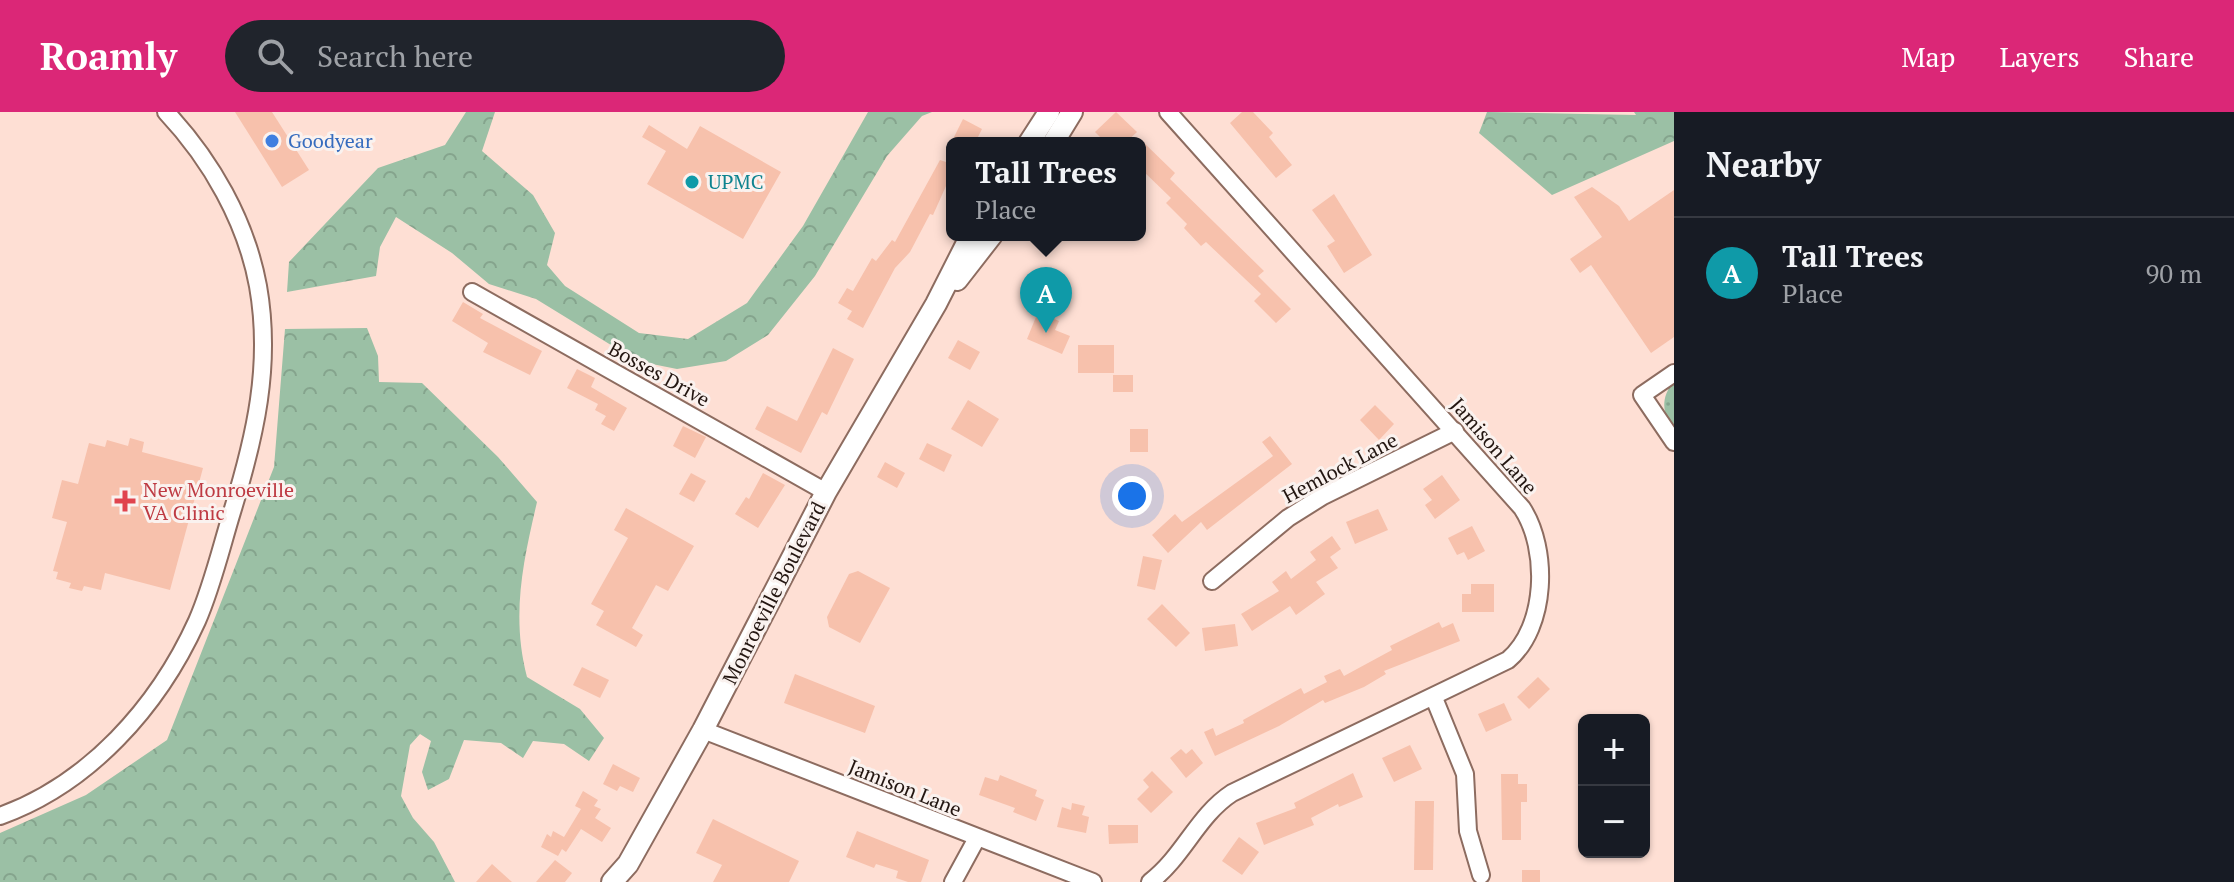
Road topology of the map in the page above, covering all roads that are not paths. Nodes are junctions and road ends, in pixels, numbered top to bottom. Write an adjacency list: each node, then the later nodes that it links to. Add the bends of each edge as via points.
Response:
1 (166, 112): 18 (street, via 221,187 252,262 263,358 252,445 198,618 163,682 93,762 34,801)
2 (1049, 112): 5 (main road)
3 (1072, 112): 6 (main road)
4 (1168, 112): 12 (street, Jamison Lane)
5 (1033, 137)
6 (1057, 137)
7 (968, 241): 10 (main road, Monroeville Boulevard)
8 (987, 241): 10 (main road, Monroeville Boulevard)
9 (472, 292): 14 (street, Bosses Drive)
10 (936, 304): 14 (main road, Monroeville Boulevard)
11 (1674, 373): 13 (street, via 1642,395)
12 (1455, 431): 15 (street, Hemlock Lane, via 1323,496); 16 (street, Jamison Lane, via 1530,520 1537,597 1529,633 1517,652)
13 (1674, 442)
14 (826, 492): 17 (main road, Monroeville Boulevard)
15 (1212, 581)
16 (1434, 698): 20 (street, via 1465,774 1468,831); 24 (street, Jamison Lane, via 1213,805 1178,857)
17 (703, 730): 19 (street, Jamison Lane); 21 (main road, Monroeville Boulevard, via 628,864)
18 (0, 816)
19 (977, 838): 22 (street); 23 (street, Jamison Lane)
20 (1481, 875)
21 (612, 882)
22 (953, 882)
23 (1093, 882)
24 (1150, 882)

